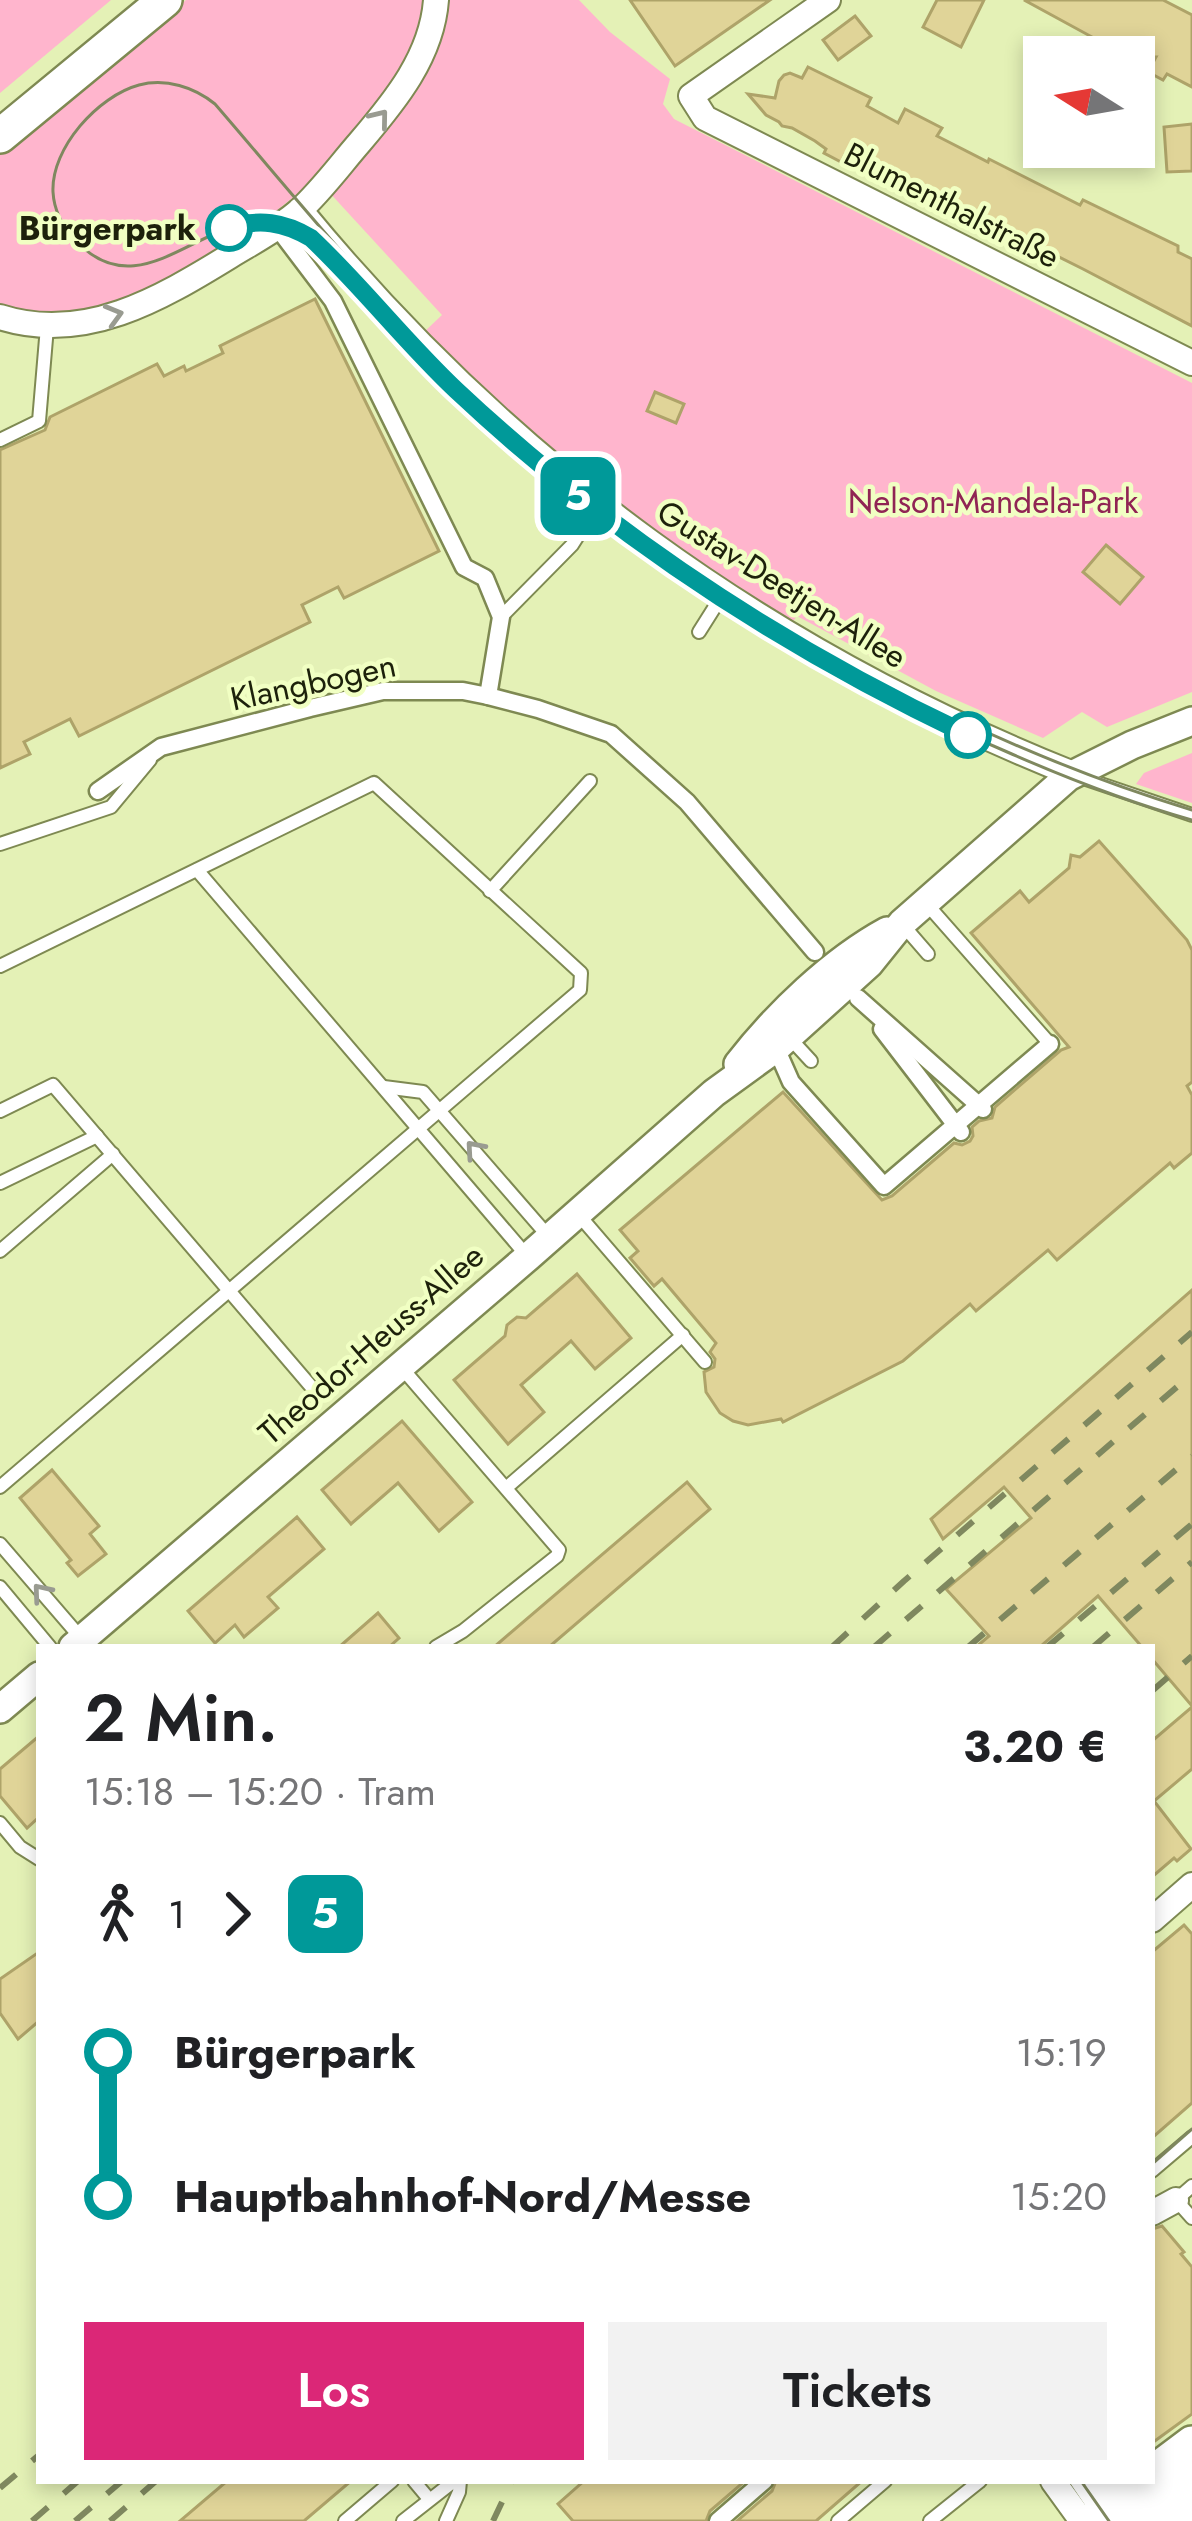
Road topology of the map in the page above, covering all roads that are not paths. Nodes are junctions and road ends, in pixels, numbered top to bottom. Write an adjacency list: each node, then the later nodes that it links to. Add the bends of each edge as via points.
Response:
1 (165, 0): 4 (main road)
2 (436, 0): 5 (street, one-way to 2, via 410,78)
3 (828, 0): 9 (street, Blumenthalstraße, via 692,96 705,118)
4 (0, 136)
5 (300, 210): 6 (street); 11 (street, Gustav-Deetjen-Allee, via 415,341)
6 (277, 227): 8 (street, one-way to 6, via 137,308); 13 (street, via 333,301 464,567 485,578)
7 (0, 317): 8 (street)
8 (47, 327): 10 (lane, via 39,421)
9 (1192, 363)
10 (0, 440)
11 (598, 505): 12 (street, Gustav-Deetjen-Allee); 13 (lane, via 572,545)
12 (723, 594): 14 (lane); 18 (street, Gustav-Deetjen-Allee, via 900,696)
13 (501, 617): 15 (street)
14 (699, 632)
15 (488, 696): 17 (street, Klangbogen, via 383,691); 27 (street, Klangbogen, via 610,734 687,802)
16 (1192, 721): 18 (street, Theodor-Heuss-Allee)
17 (161, 747): 20 (street, Klangbogen); 22 (lane, via 111,807)
18 (1073, 774): 21 (lane, Gustav-Deetjen-Allee); 25 (street, Theodor-Heuss-Allee)
19 (590, 781): 24 (lane)
20 (98, 791)
21 (1192, 815)
22 (0, 844)
23 (197, 870): 24 (lane, via 374,783); 29 (lane); 33 (lane)
24 (490, 891): 35 (lane, via 581,973 580,990)
25 (925, 902): 26 (street, Theodor-Heuss-Allee); 31 (lane)
26 (902, 923): 28 (lane); 30 (street, Theodor-Heuss-Allee, via 856,948)
27 (815, 952)
28 (928, 954)
29 (0, 966)
30 (779, 1035): 32 (lane); 38 (street, via 791,1082 884,1186); 42 (street, Theodor-Heuss-Allee)
31 (1050, 1044): 34 (street)
32 (811, 1061)
33 (383, 1087): 35 (lane, via 423,1092); 37 (lane)
34 (982, 1109): 38 (street); 38 (street, via 858,998)
35 (440, 1110): 37 (lane); 43 (lane, one-way to 35)
36 (0, 1111): 39 (lane, via 53,1085)
37 (418, 1129): 45 (lane); 46 (lane)
38 (959, 1129)
39 (97, 1136): 40 (lane); 41 (lane)
40 (112, 1154): 44 (lane); 46 (lane)
41 (0, 1183)
42 (577, 1214): 43 (street, Theodor-Heuss-Allee); 47 (lane)
43 (550, 1238): 45 (street, Theodor-Heuss-Allee)
44 (0, 1250)
45 (528, 1257): 49 (street, Theodor-Heuss-Allee)
46 (229, 1290): 50 (lane); 51 (lane)
47 (682, 1335): 48 (lane); 52 (lane)
48 (705, 1363)
49 (400, 1366): 52 (lane); 55 (street, Theodor-Heuss-Allee)
50 (314, 1390)
51 (0, 1486)
52 (506, 1488): 57 (lane, via 557,1556)
53 (0, 1544): 55 (lane, one-way to 53)
54 (0, 1587): 56 (lane)
55 (77, 1643)
56 (48, 1644)
57 (441, 1644)
58 (36, 1678): 59 (street)
59 (4, 1698)
60 (0, 1823): 61 (lane)
61 (36, 1857)
62 (1187, 1895): 63 (street)
63 (1155, 1918)
64 (1192, 2137): 65 (lane)
65 (1155, 2168)
66 (1187, 2201): 67 (street)
67 (1155, 2211)
68 (1192, 2443): 69 (main road)
69 (1155, 2471)
70 (1192, 2473): 83 (highway)
71 (388, 2484): 84 (lane)
72 (416, 2484): 81 (lane)
73 (452, 2484): 81 (lane)
74 (458, 2484): 86 (lane)
75 (761, 2484): 87 (street)
76 (881, 2484): 88 (lane)
77 (976, 2484): 89 (lane)
78 (1058, 2484): 83 (street)
79 (1079, 2484): 83 (lane)
80 (1139, 2484): 83 (main road)
81 (429, 2499): 85 (lane)
82 (1192, 2512): 90 (highway)
83 (1105, 2514)
84 (345, 2521)
85 (403, 2521)
86 (446, 2521)
87 (718, 2521)
88 (838, 2521)
89 (929, 2521)
90 (1180, 2521)

